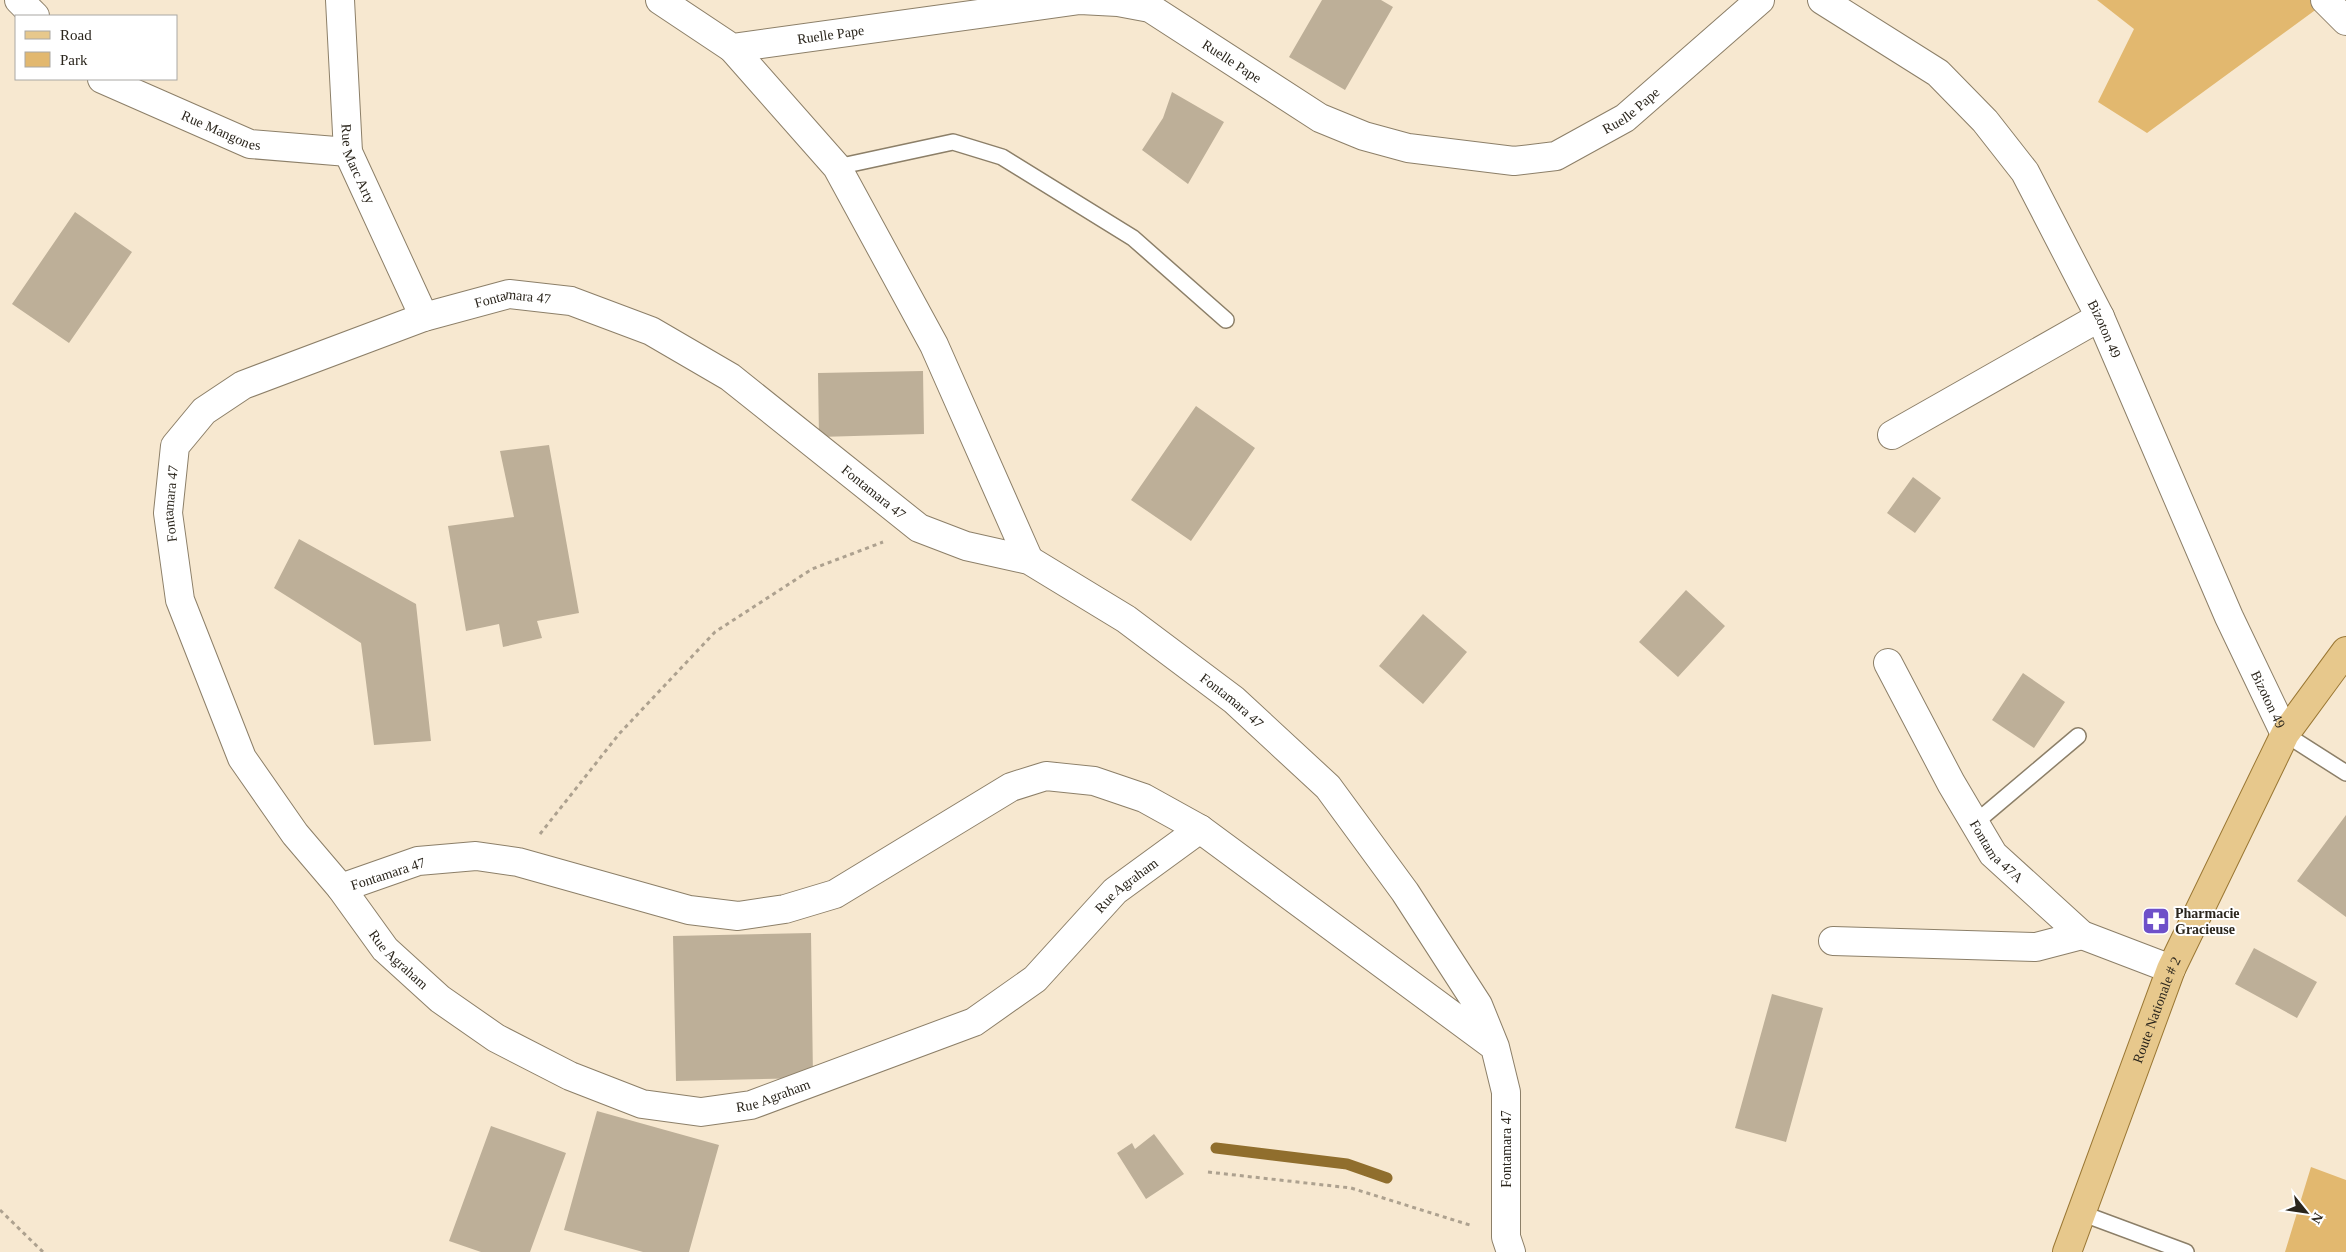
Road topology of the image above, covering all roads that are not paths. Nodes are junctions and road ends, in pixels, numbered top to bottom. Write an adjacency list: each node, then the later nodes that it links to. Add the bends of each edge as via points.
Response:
1 (19, 0): 7 (street)
2 (340, 0): 11 (street, Rue Marc Arty)
3 (660, 0): 9 (street)
4 (1760, 0): 9 (street, Ruelle Pape, via 1625,118 1556,156 1514,161 1408,148 1364,136 1320,118 1150,8 1118,2 1080,0)
5 (1822, 0): 14 (street, Bizoton 49, via 1938,73 1985,122 2025,172)
6 (2325, 0): 8 (street)
7 (34, 15)
8 (2346, 21)
9 (732, 48): 12 (street)
10 (104, 80): 11 (street, Rue Mangones, via 250,144)
11 (348, 152): 13 (street, Rue Marc Arty)
12 (837, 167): 15 (lane, via 953,142 1002,157 1133,238); 17 (street, via 934,345)
13 (424, 317): 17 (street, Fontamara 47, via 509,294 571,301 651,331 730,377 919,528 966,546); 25 (street, Fontamara 47, via 243,385 204,411 174,446 168,513 180,600 242,758 295,834)
14 (2100, 317): 16 (street); 20 (street, Bizoton 49, via 2229,617)
15 (1226, 320)
16 (1892, 436)
17 (1029, 560): 29 (street, Fontamara 47, via 1126,620 1234,700 1328,787 1406,892 1478,1005)
18 (2346, 651): 20 (main road, Route Nationale # 2)
19 (1888, 663): 23 (street, Fontama 47A)
20 (2285, 734): 22 (lane); 28 (main road, Route Nationale # 2)
21 (2078, 736): 23 (lane)
22 (2346, 774)
23 (1975, 823): 26 (street, Fontama 47A, via 1993,854)
24 (1200, 829): 25 (street, Fontamara 47, via 1144,798 1094,781 1046,776 1012,787 835,894 786,909 738,916 689,910 518,862 476,856 418,861); 25 (street, Rue Agraham, via 1115,891 1035,979 974,1022 751,1106 700,1112 642,1104 570,1076 496,1038 440,999 384,949); 29 (street, Fontamara 47)
25 (341, 888)
26 (2082, 935): 27 (street, via 2036,948); 28 (street, Fontama 47A)
27 (1833, 941)
28 (2172, 969): 30 (main road, Route Nationale # 2)
29 (1495, 1047): 31 (street, Fontamara 47, via 1506,1092)
30 (2081, 1213): 32 (main road, Route Nationale # 2); 33 (lane)
31 (1509, 1244)
32 (2067, 1252)
33 (2186, 1252)

